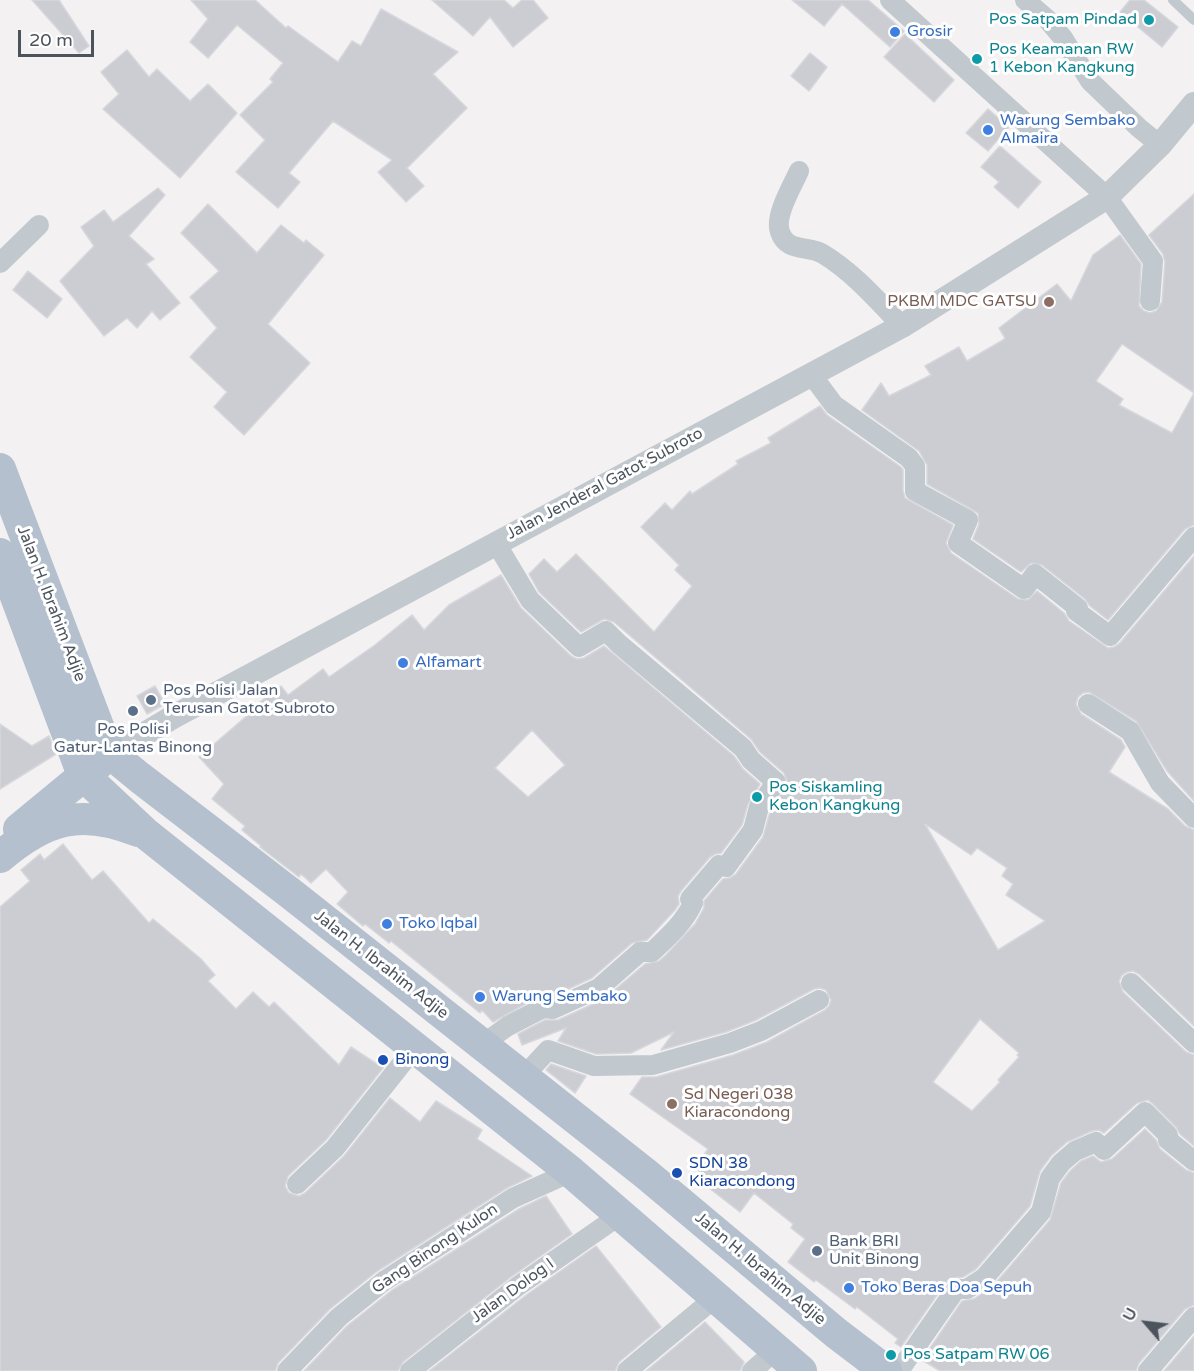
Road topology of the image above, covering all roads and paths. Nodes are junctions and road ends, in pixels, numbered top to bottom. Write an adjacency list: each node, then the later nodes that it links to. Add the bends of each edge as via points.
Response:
1 (890, 0): 8 (street)
2 (1025, 0): 6 (street, via 1063,38 1090,81)
3 (1173, 0): 4 (lane)
4 (1194, 20)
5 (1194, 104): 6 (street, Jalan Jenderal Gatot Subroto)
6 (1160, 146): 8 (street, Jalan Jenderal Gatot Subroto)
7 (799, 171): 12 (street, via 779,217 781,235 796,248 825,255 860,283)
8 (1113, 191): 11 (street, via 1153,261); 12 (street, Jalan Jenderal Gatot Subroto)
9 (39, 225): 10 (street)
10 (0, 263)
11 (1150, 301)
12 (902, 326): 13 (street, Jalan Jenderal Gatot Subroto)
13 (811, 374): 15 (street, via 834,405 909,458 915,466 915,491 968,520 958,543 1024,590 1035,574 1110,636); 16 (street, Jalan Jenderal Gatot Subroto)
14 (0, 469): 19 (main road, Jalan H. Ibrahim Adjie)
15 (1194, 537)
16 (496, 543): 19 (street, Jalan Jenderal Gatot Subroto); 28 (street, via 530,600 579,647 606,631 743,748 776,782 759,807 747,839 726,867 719,865 690,899 693,903 689,912 652,952 640,952 598,988 553,1009 543,1008)
17 (0, 554): 20 (main road, Jalan H. Ibrahim Adjie)
18 (1088, 704): 21 (street, via 1130,731 1160,783)
19 (111, 754): 20 (main road, Jalan Jenderal Gatot Subroto); 28 (main road, Jalan H. Ibrahim Adjie)
20 (83, 775): 22 (main road, Jalan H. Ibrahim Adjie); 23 (main road, Jalan Jenderal Gatot Subroto)
21 (1194, 818)
22 (145, 833): 24 (main road, via 113,821 79,818 46,826); 29 (main road, Jalan H. Ibrahim Adjie)
23 (0, 845)
24 (0, 857)
25 (1131, 983): 27 (street)
26 (819, 1000): 30 (street, via 761,1031 653,1065 594,1066 548,1050)
27 (1194, 1043)
28 (483, 1044): 30 (main road, Jalan H. Ibrahim Adjie)
29 (415, 1047): 32 (main road, Jalan H. Ibrahim Adjie); 33 (street, via 335,1148)
30 (523, 1077): 43 (main road, Jalan H. Ibrahim Adjie)
31 (1194, 1161): 44 (street, via 1168,1140 1168,1135 1145,1112 1104,1150 1096,1142 1076,1151 1050,1178 1041,1212 984,1278 967,1289 957,1289)
32 (571, 1172): 34 (main road, Jalan H. Ibrahim Adjie); 38 (street, Gang Binong Kulon, via 513,1198 384,1281 339,1317)
33 (297, 1184)
34 (620, 1215): 35 (main road, Jalan H. Ibrahim Adjie); 39 (street, Jalan Dolog I, via 518,1286)
35 (716, 1297): 37 (main road, Jalan H. Ibrahim Adjie); 40 (street)
36 (1194, 1317): 45 (street)
37 (776, 1350): 41 (street); 42 (main road, Jalan H. Ibrahim Adjie)
38 (287, 1371)
39 (410, 1371)
40 (627, 1371)
41 (752, 1371)
42 (801, 1371)
43 (886, 1371)
44 (899, 1371)
45 (1148, 1371)

